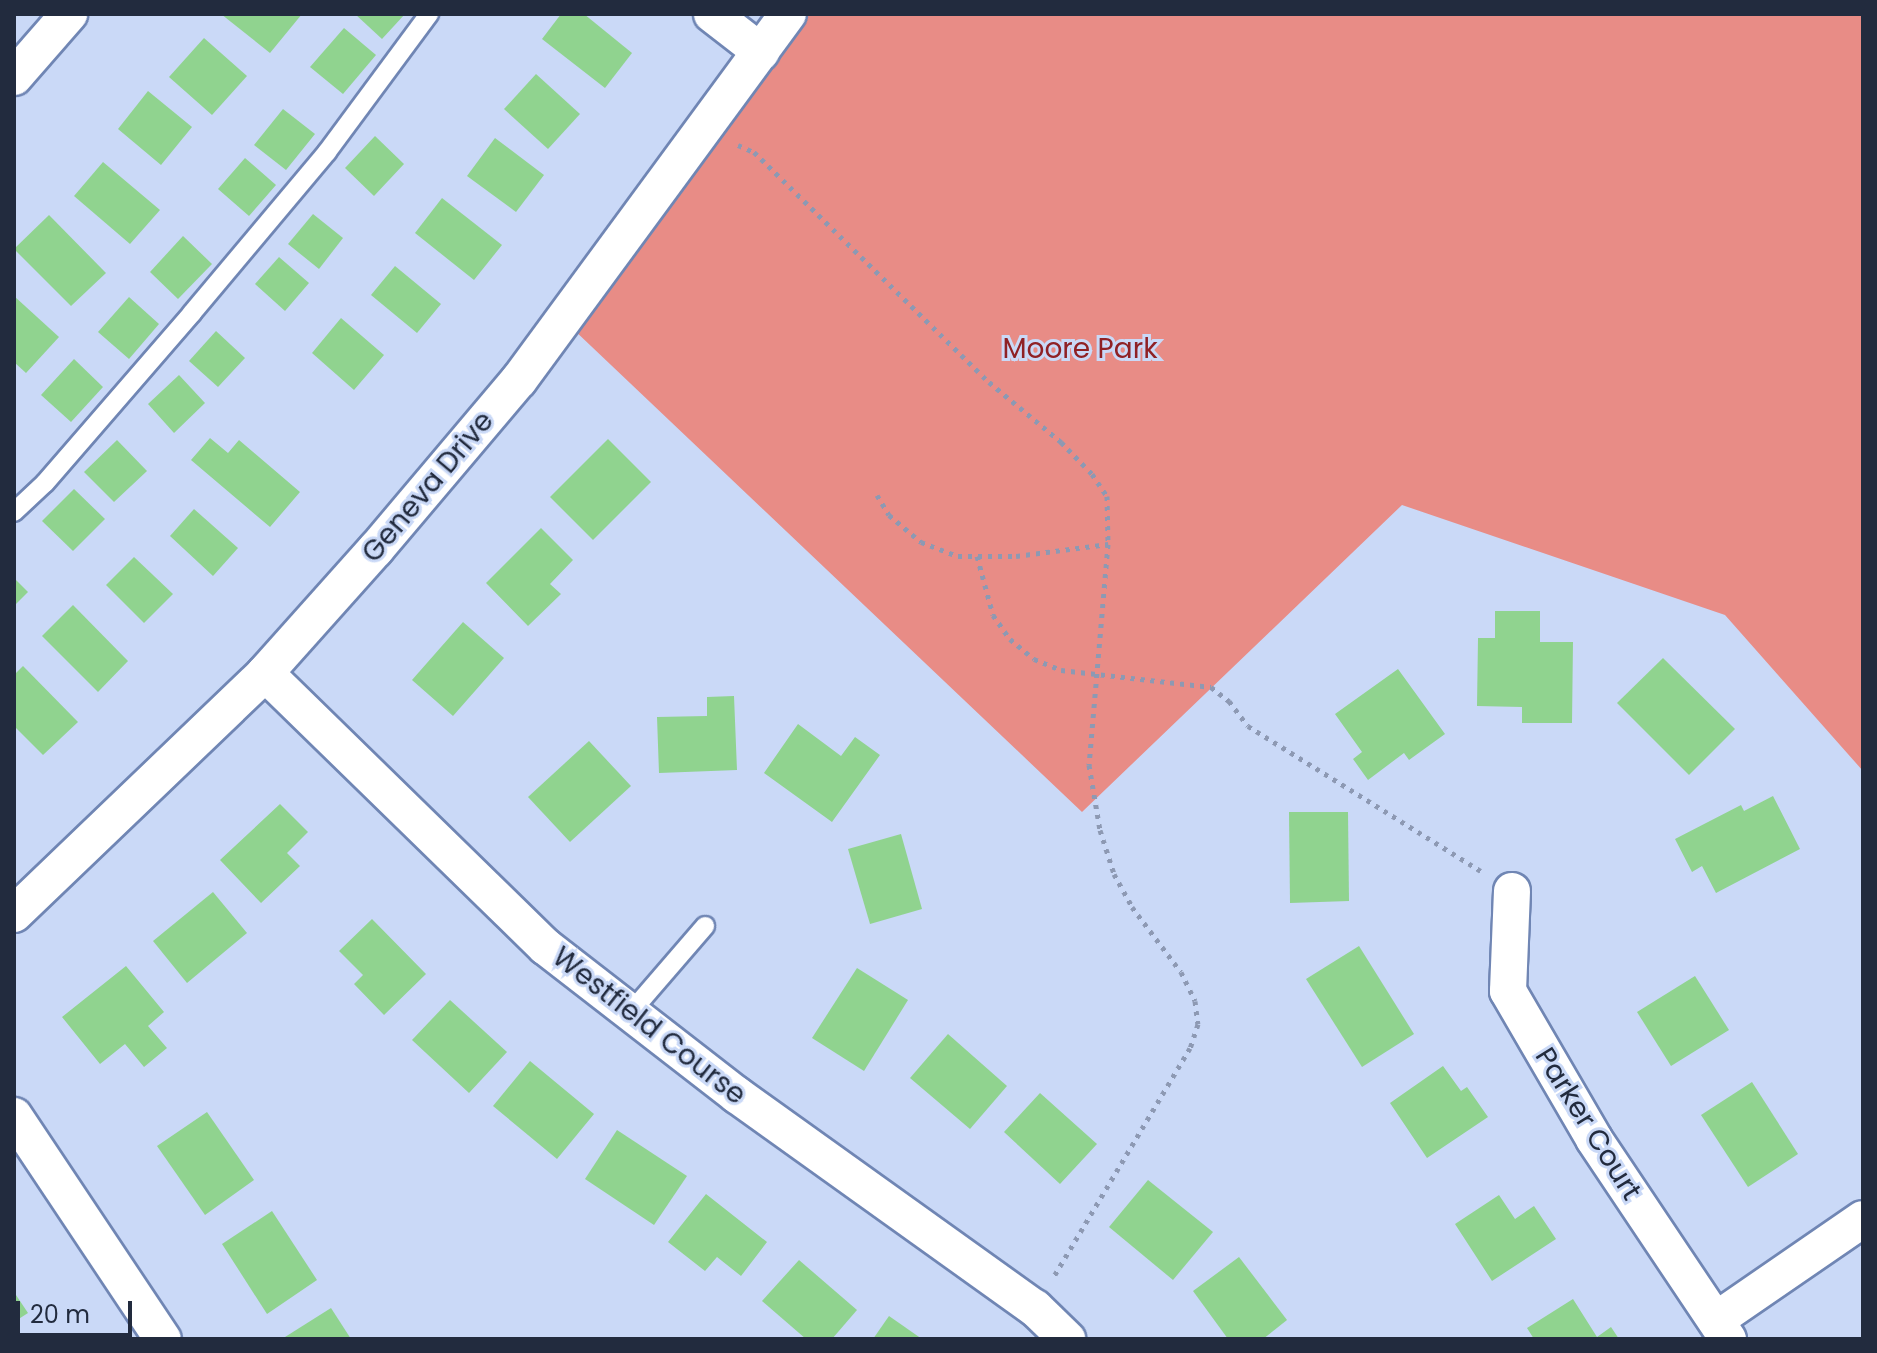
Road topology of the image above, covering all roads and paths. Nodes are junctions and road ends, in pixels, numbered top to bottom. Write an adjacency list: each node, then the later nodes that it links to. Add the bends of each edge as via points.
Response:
1 (69, 14): 6 (street)
2 (429, 14): 9 (lane, via 327,152 45,483)
3 (712, 14): 5 (street)
4 (788, 14): 5 (street, Geneva Drive)
5 (761, 52): 7 (street, Geneva Drive)
6 (14, 77)
7 (704, 131): 10 (path, via 754,152 989,382 1061,442 1107,496); 12 (street, Geneva Drive, via 519,380)
8 (877, 495): 11 (path, via 889,515 921,542 958,556)
9 (14, 512)
10 (1108, 544): 11 (path); 13 (path)
11 (977, 556): 13 (path, via 986,596 1010,639 1034,659 1061,670)
12 (265, 673): 15 (street, Geneva Drive); 17 (street, Westfield Course, via 546,947)
13 (1094, 674): 14 (path, via 1211,687 1248,726); 20 (path, via 1089,765 1100,830 1132,907 1181,972 1195,1001 1198,1024 1190,1048)
14 (1512, 891): 21 (street, Parker Court, via 1508,991 1594,1139)
15 (14, 914)
16 (705, 926): 17 (lane)
17 (630, 1013): 20 (street, Westfield Course)
18 (14, 1116): 22 (street)
19 (1863, 1219): 21 (street)
20 (1035, 1308): 23 (street, Westfield Course)
21 (1722, 1330)
22 (163, 1339)
23 (1067, 1339)

